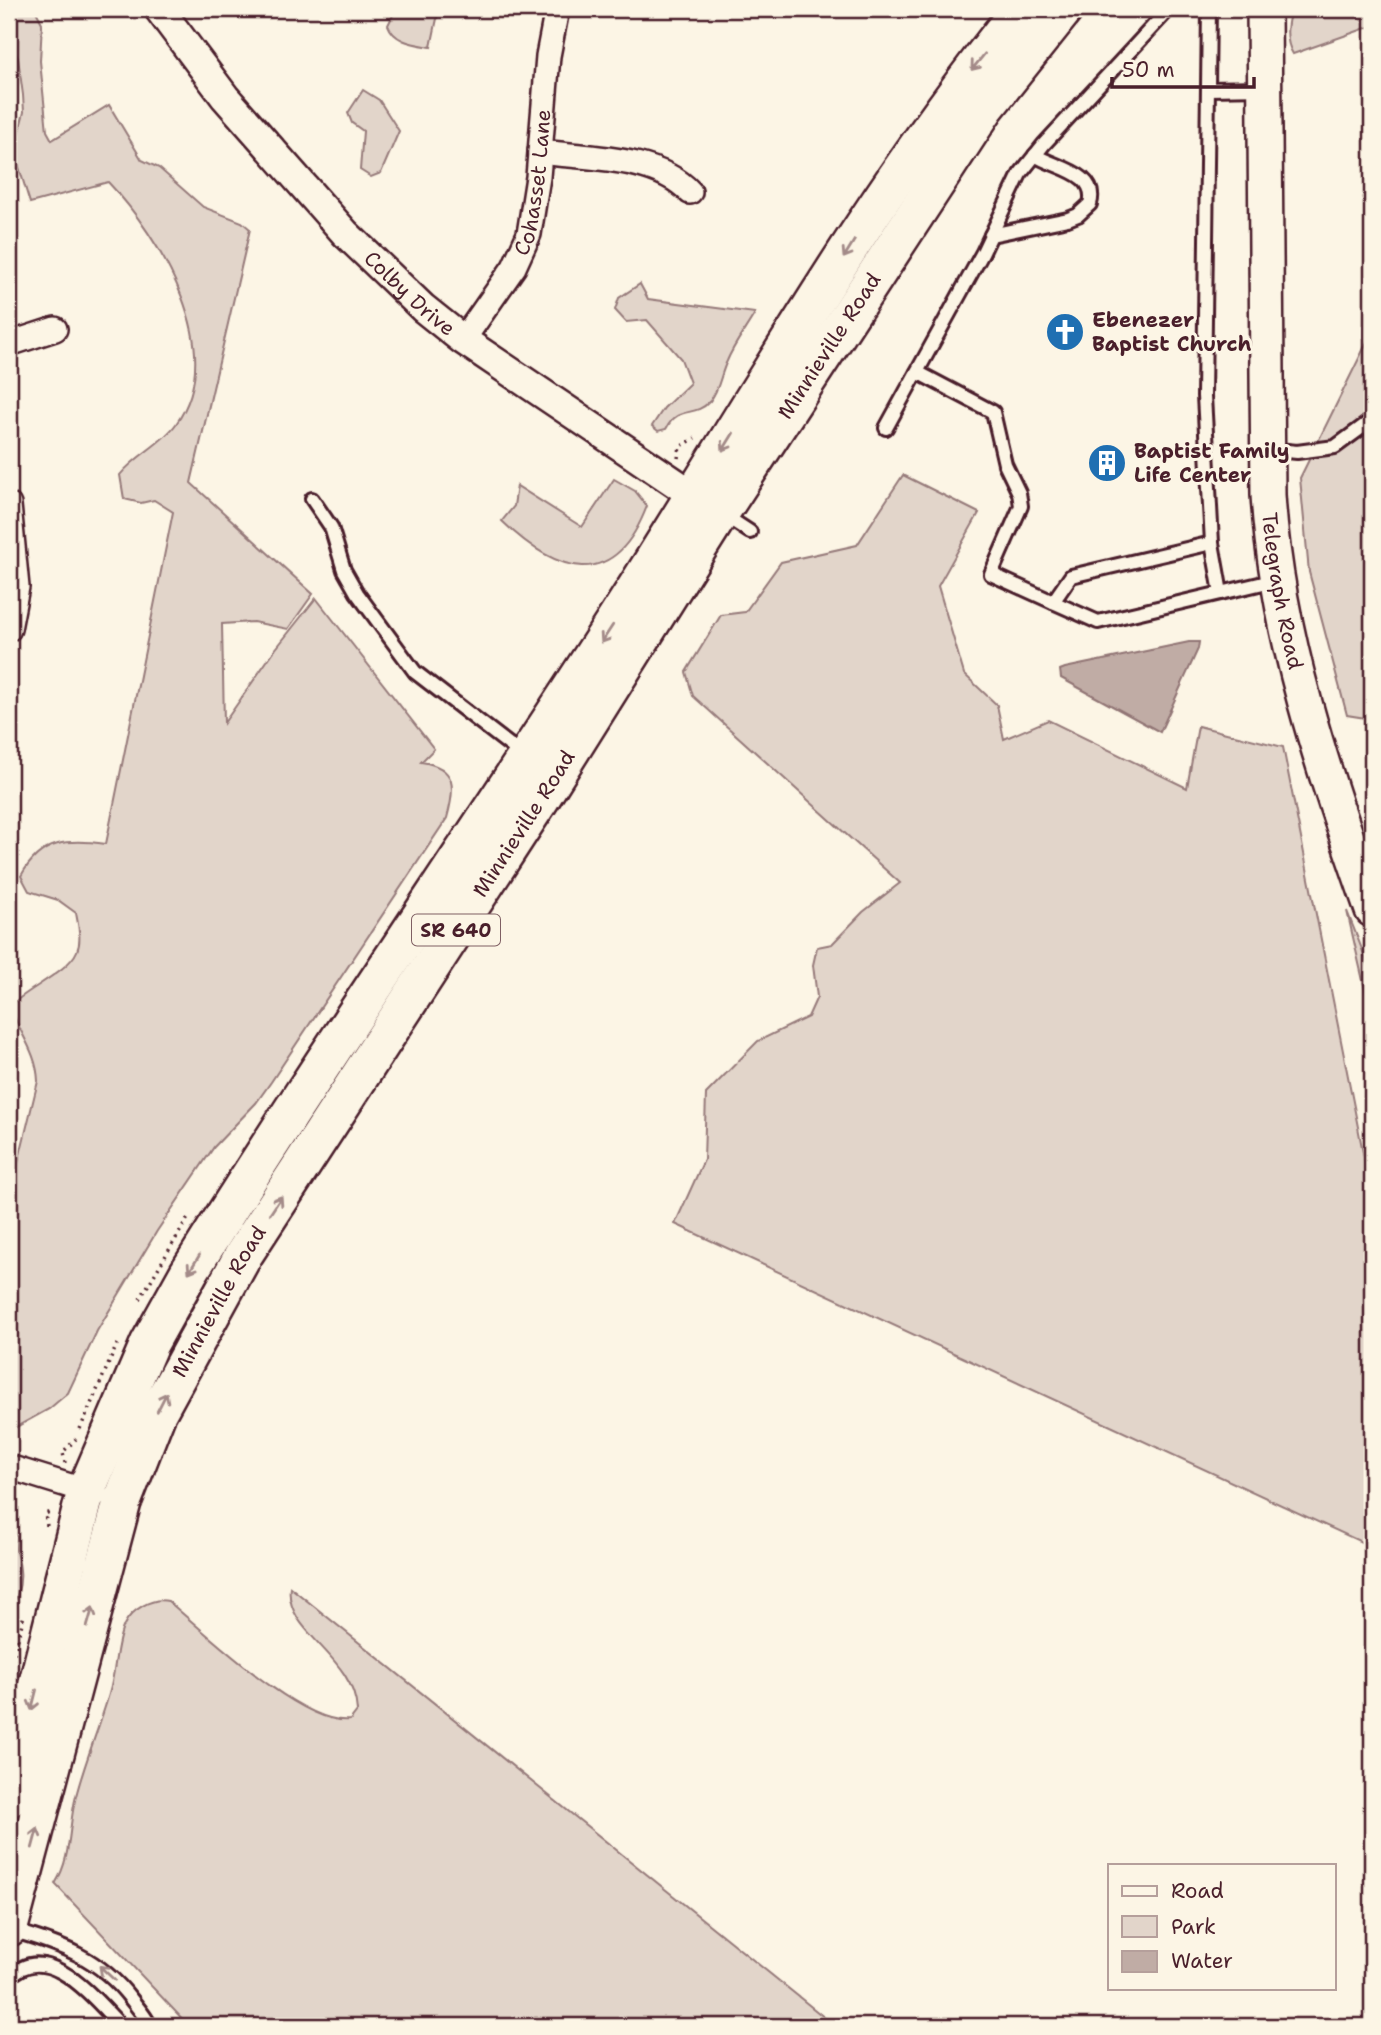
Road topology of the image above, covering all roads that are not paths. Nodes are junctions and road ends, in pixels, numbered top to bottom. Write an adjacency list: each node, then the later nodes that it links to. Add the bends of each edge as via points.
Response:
1 (159, 9): 15 (street, Colby Drive, via 225,97 345,233 387,276)
2 (557, 9): 10 (street, Cohasset Lane)
3 (1021, 9): 23 (main road, Minnieville Road / SR 640, one-way to 23, via 965,78 872,212)
4 (1064, 9): 23 (main road, Minnieville Road / SR 640, via 985,108)
5 (1169, 9): 11 (lane)
6 (1209, 9): 9 (lane)
7 (1264, 9): 8 (main road, Telegraph Road)
8 (1264, 88): 9 (lane); 20 (main road, Telegraph Road)
9 (1208, 89): 24 (lane, via 1204,396)
10 (540, 152): 12 (street, via 649,166 667,173); 15 (street, Cohasset Lane, via 533,219 524,248)
11 (1034, 156): 13 (lane); 13 (lane, via 1080,175 1090,190 1090,204 1069,219)
12 (690, 192)
13 (990, 235): 17 (lane)
14 (55, 329): 16 (street)
15 (463, 340): 23 (street, Colby Drive)
16 (9, 344)
17 (917, 372): 19 (lane); 27 (lane, via 993,412 1021,506 991,574)
18 (1372, 420): 20 (lane, via 1335,447 1297,452)
19 (886, 428)
20 (1267, 449): 25 (main road, Telegraph Road)
21 (312, 499): 29 (lane, via 331,527 344,570 357,593 415,673)
22 (9, 505): 28 (street, via 18,587)
23 (722, 513): 29 (main road, Minnieville Road / SR 640, one-way to 29); 33 (main road, Minnieville Road / SR 640, one-way to 23, via 156,1415 244,1254)
24 (1212, 543): 26 (lane); 27 (lane, via 1071,576)
25 (1276, 580): 26 (lane); 30 (main road, Telegraph Road, via 1324,772)
26 (1221, 593): 27 (lane, via 1098,622)
27 (1053, 602)
28 (9, 629)
29 (527, 758): 32 (main road, Minnieville Road / SR 640, one-way to 32, via 189,1272 149,1344)
30 (1372, 910)
31 (9, 1467): 32 (street)
32 (86, 1491): 33 (street); 34 (main road, Minnieville Road / SR 640, one-way to 34)
33 (122, 1502): 35 (main road, Minnieville Road / SR 640, one-way to 33)
34 (9, 1798)
35 (9, 1928): 38 (lane, one-way to 35, via 118,1983 88,1958)
36 (9, 1978): 37 (lane, via 34,1964 52,1966)
37 (121, 2026)
38 (150, 2026)

